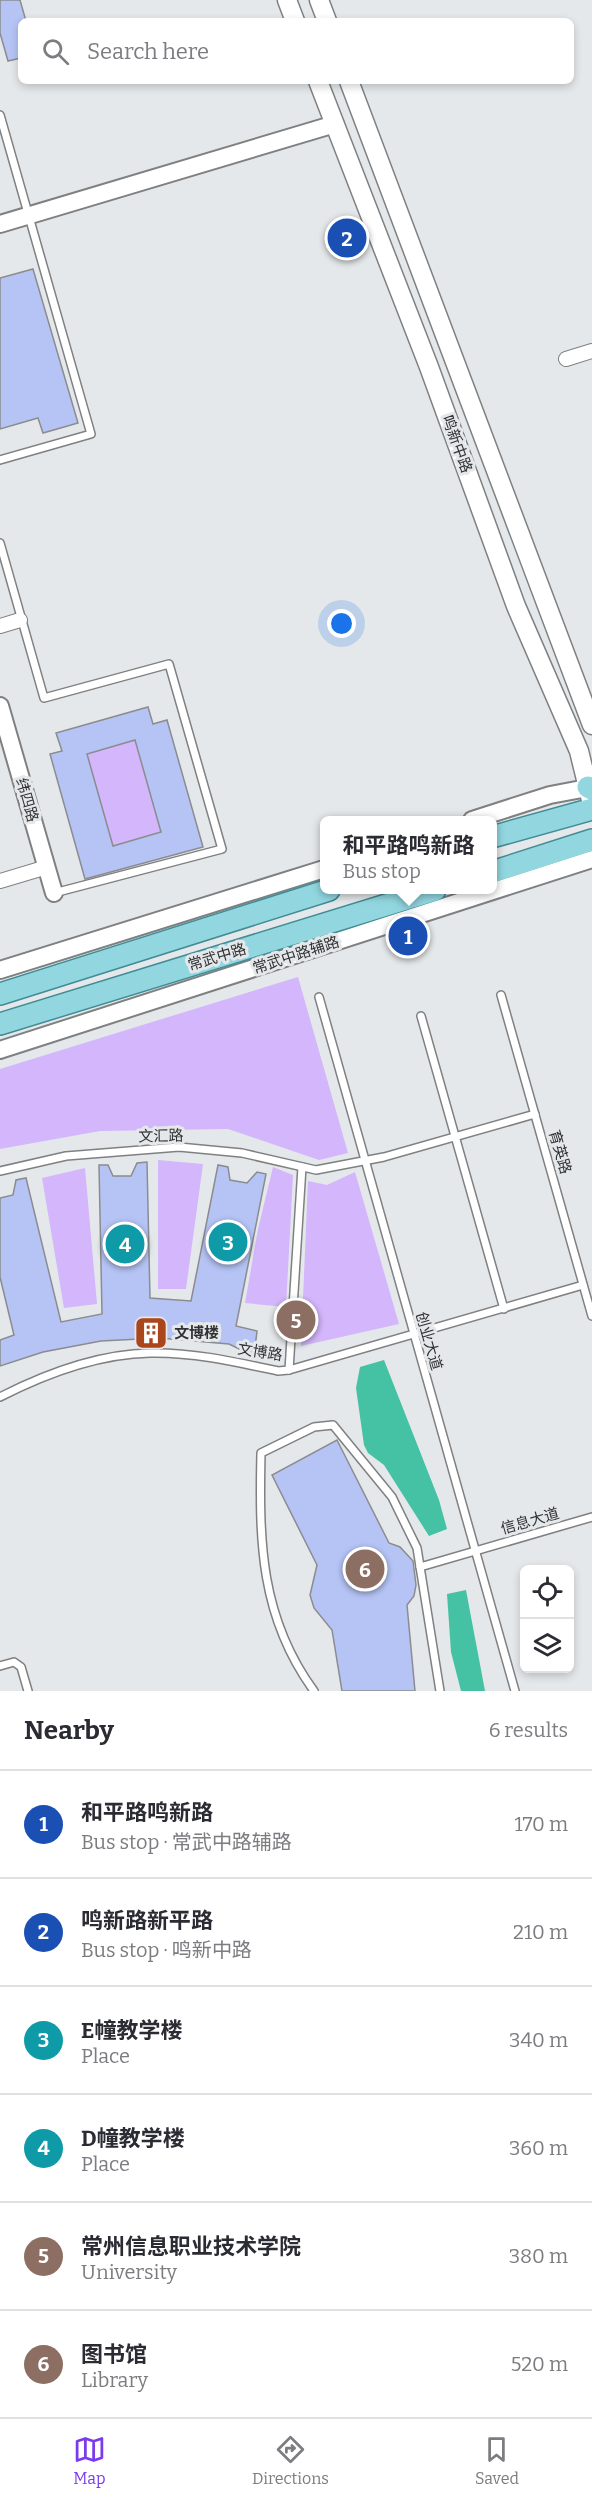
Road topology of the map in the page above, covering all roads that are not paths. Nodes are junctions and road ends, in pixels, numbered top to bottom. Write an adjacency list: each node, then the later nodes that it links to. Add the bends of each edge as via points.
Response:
1 (287, 0): 3 (main road)
2 (319, 0): 4 (main road)
3 (294, 18)
4 (326, 18)
5 (319, 84): 8 (main road, 鸣新中路)
6 (351, 84): 18 (main road, 鸣新中路)
7 (0, 115): 9 (lane)
8 (335, 124): 9 (street); 19 (main road, 鸣新中路, via 516,606 579,751)
9 (28, 215): 10 (street); 13 (lane, via 91,434)
10 (0, 224)
11 (592, 351): 12 (street)
12 (566, 359)
13 (0, 460)
14 (0, 543): 15 (lane)
15 (20, 620): 16 (street); 29 (lane, via 44,698 169,664 222,849)
16 (0, 626)
17 (0, 706): 24 (street, 纬四路)
18 (592, 725)
19 (591, 796): 20 (street, via 550,795); 21 (main road)
20 (484, 816)
21 (497, 835)
22 (592, 840): 26 (main road)
23 (592, 859): 28 (street, 常武中路辅路)
24 (47, 867): 27 (street); 29 (street, 纬四路)
25 (320, 870): 33 (street)
26 (497, 870)
27 (0, 881)
28 (497, 890)
29 (54, 893)
30 (320, 893): 34 (main road, 常武中路)
31 (422, 894): 38 (main road, 常武中路)
32 (484, 894): 39 (street, 常武中路辅路)
33 (0, 970)
34 (0, 994)
35 (501, 995): 40 (lane, 育英路)
36 (319, 997): 42 (lane, 创业大道)
37 (421, 1016): 41 (lane)
38 (0, 1024)
39 (0, 1050)
40 (535, 1114): 41 (lane); 45 (lane, 育英路)
41 (455, 1137): 42 (lane); 46 (lane)
42 (365, 1161): 43 (lane, 文汇路, via 323,1170); 48 (lane, 创业大道)
43 (302, 1167): 44 (lane, 文汇路, via 242,1153 179,1147 66,1156); 49 (lane)
44 (0, 1171)
45 (583, 1285): 46 (lane, 文博路); 47 (lane, 育英路)
46 (504, 1309): 48 (lane, 文博路)
47 (592, 1316)
48 (414, 1335): 49 (lane, 文博路); 52 (lane, 创业大道)
49 (289, 1370): 50 (lane, 文博路, via 149,1353 62,1370)
50 (0, 1397)
51 (592, 1517): 52 (lane, 信息大道)
52 (474, 1551): 53 (lane, 信息大道); 58 (lane, 创业大道)
53 (420, 1567): 56 (lane, via 417,1548 392,1497 333,1425 314,1427 261,1454 260,1512 269,1599 300,1672); 57 (lane)
54 (0, 1666): 55 (lane, via 14,1662 21,1667)
55 (28, 1691)
56 (314, 1691)
57 (440, 1691)
58 (515, 1691)

